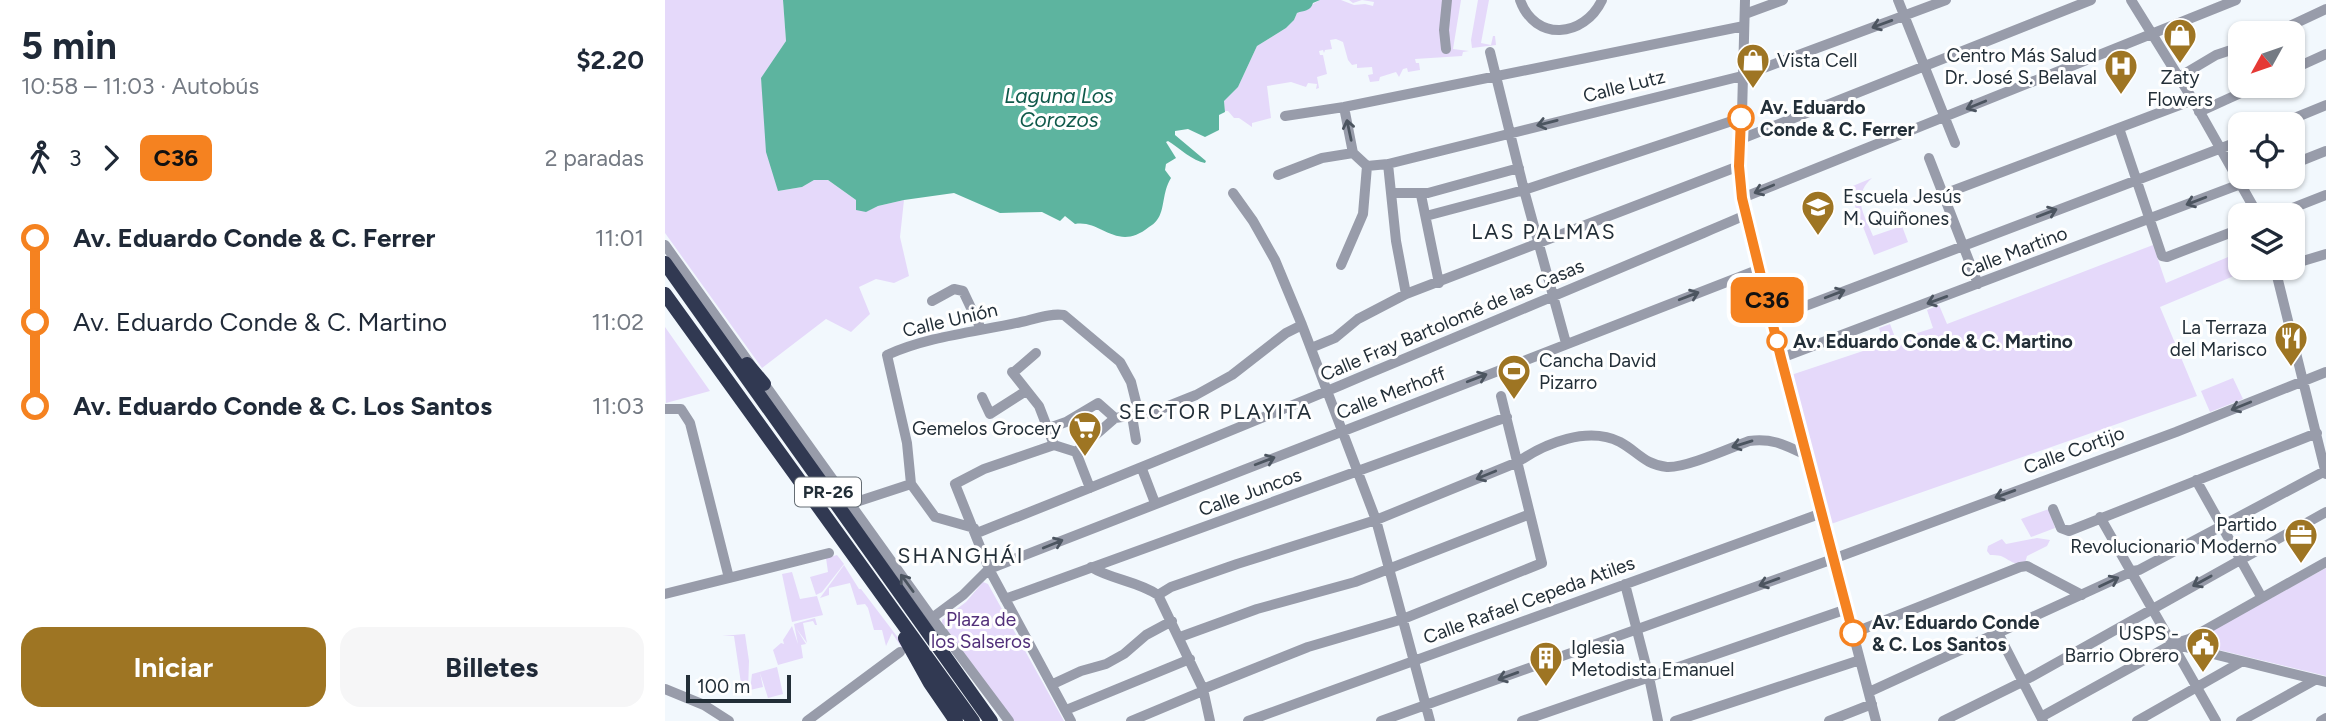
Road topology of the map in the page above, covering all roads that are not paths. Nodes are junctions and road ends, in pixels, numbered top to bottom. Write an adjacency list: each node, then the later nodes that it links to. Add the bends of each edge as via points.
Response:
1 (1447, 0): 17 (street)
2 (1520, 0): 3 (street, via 1535,21 1560,30 1583,24)
3 (1602, 0)
4 (1745, 0): 12 (street)
5 (1783, 0): 12 (street)
6 (1898, 0): 13 (street)
7 (1946, 0): 13 (street, Calle Lutz)
8 (2091, 0): 22 (street)
9 (2236, 0): 16 (street)
10 (2133, 1): 16 (street)
11 (2326, 9): 14 (street)
12 (1745, 14): 15 (street)
13 (1905, 16): 22 (street); 24 (street, Calle Lutz, one-way to 24)
14 (2300, 21)
15 (1744, 26): 23 (street); 24 (street)
16 (2153, 33): 25 (street); 33 (street, one-way to 33)
17 (1446, 49)
18 (2228, 51): 25 (street)
19 (1490, 52): 23 (street)
20 (2326, 54): 21 (street)
21 (2305, 64)
22 (1924, 66): 33 (street); 37 (street)
23 (1496, 76): 29 (street); 36 (street)
24 (1742, 76): 34 (street); 36 (street, Calle Lutz, one-way to 36)
25 (2179, 77): 27 (street)
26 (2230, 98): 30 (street)
27 (2193, 100): 30 (street); 35 (street)
28 (2326, 105): 31 (street)
29 (1344, 107): 32 (street); 42 (street, one-way to 29)
30 (2199, 112): 40 (street)
31 (2305, 114)
32 (1285, 116)
33 (1945, 117): 38 (street); 59 (street, one-way to 59)
34 (1741, 118): 37 (street); 53 (street)
35 (2119, 128): 51 (street); 56 (street)
36 (1510, 132): 45 (street, Calle Lutz); 49 (street)
37 (1741, 139): 48 (street)
38 (1955, 143)
39 (2228, 146): 40 (street)
40 (2219, 150): 46 (street); 51 (street)
41 (2326, 151): 44 (street)
42 (1353, 153): 47 (street); 50 (street, via 1322,158)
43 (1929, 158): 56 (street)
44 (2305, 159)
45 (1388, 164): 47 (street, Calle Lutz); 55 (street)
46 (2228, 164)
47 (1367, 166): 70 (street, via 1363,214)
48 (1739, 166): 59 (street); 65 (street)
49 (1519, 169): 53 (street); 57 (street)
50 (1278, 175)
51 (2136, 179): 63 (street); 67 (street, one-way to 51)
52 (2228, 189): 63 (street, Calle Martino, one-way to 63)
53 (1524, 190): 62 (street); 65 (street)
54 (1233, 193): 81 (street, via 1275,260)
55 (1393, 193): 57 (street); 77 (street)
56 (1944, 194): 67 (street)
57 (1421, 195): 62 (street)
58 (2326, 195): 60 (street)
59 (1742, 198): 61 (street)
60 (2305, 203)
61 (1746, 215): 72 (street); 78 (street, Calle Fray Bartolomé de las Casas)
62 (1426, 216): 74 (street)
63 (2149, 219): 64 (street, via 2161,256); 75 (street, Calle Martino)
64 (2228, 234)
65 (1538, 244): 74 (street); 78 (street)
66 (665, 245): 91 (street)
67 (1963, 245): 75 (street); 80 (street, one-way to 67)
68 (2326, 254): 69 (street)
69 (2305, 260)
70 (1341, 265)
71 (668, 267): 91 (highway); 175 (highway, PR-26)
72 (1759, 269): 80 (street); 83 (street, Calle Merhoff, one-way to 72)
73 (2279, 280): 90 (street)
74 (1439, 283): 77 (street)
75 (1978, 284): 88 (street, Calle Martino, one-way to 88)
76 (665, 294): 140 (highway, PR-26)
77 (1406, 294): 85 (street)
78 (1552, 296): 83 (street); 93 (street, Calle Fray Bartolomé de las Casas)
79 (932, 301): 82 (street, via 954,289 963,291)
80 (1771, 319): 88 (street)
81 (1302, 326): 85 (street); 98 (street, via 1225,380 1175,404)
82 (981, 329): 84 (street, Calle Unión, via 1064,315); 115 (street, Calle Unión, via 908,345 887,355 907,443)
83 (1566, 343): 103 (street, Calle Merhoff, one-way to 83)
84 (1103, 347): 87 (street); 98 (street, Calle Unión, via 1120,362 1131,382)
85 (1311, 348): 93 (street)
86 (1035, 353): 92 (street, via 1013,372)
87 (1094, 357)
88 (1781, 358): 109 (street)
89 (2326, 372): 90 (street, Calle Cortijo)
90 (2305, 380): 104 (street); 128 (street, Calle Cortijo, one-way to 128)
91 (764, 384): 117 (street)
92 (1025, 391): 96 (street); 102 (street, via 1039,406)
93 (1326, 393): 103 (street); 111 (street, Calle Fray Bartolomé de las Casas)
94 (1501, 396): 100 (street)
95 (982, 397): 96 (street, via 990,414)
96 (1006, 405): 99 (street)
97 (665, 409): 135 (street, via 681,410 690,423)
98 (1136, 415): 101 (street); 105 (street, Calle Unión)
99 (1011, 416)
100 (1507, 417): 110 (street); 112 (street, Calle Juncos)
101 (1115, 418): 102 (street, via 1098,403); 108 (street)
102 (1049, 428): 106 (street)
103 (1341, 432): 112 (street); 118 (street, Calle Merhoff, one-way to 103)
104 (2317, 433): 107 (street); 114 (street)
105 (1136, 440)
106 (1054, 445): 108 (street); 126 (street, via 957,481 955,488)
107 (2323, 446): 113 (street)
108 (1076, 452): 116 (street)
109 (1806, 454): 110 (street, one-way to 110, via 1774,440 1749,440 1664,467 1647,462 1618,442 1587,435 1533,452); 121 (street)
110 (1518, 462): 122 (street); 124 (street, one-way to 124)
111 (1142, 469): 116 (street, Calle Fray Bartolomé de las Casas); 118 (street)
112 (1357, 471): 124 (street); 131 (street, Calle Juncos)
113 (2326, 472): 125 (street)
114 (2196, 480): 123 (street); 125 (street)
115 (911, 484): 117 (street); 126 (street, via 935,517)
116 (1090, 488): 126 (street, Calle Fray Bartolomé de las Casas)
117 (850, 503): 145 (street, one-way to 117)
118 (1155, 503): 132 (street, Calle Merhoff, one-way to 118)
119 (2053, 509): 123 (street, via 2066,531)
120 (2326, 512): 129 (street)
121 (1822, 513): 128 (street); 136 (street, Calle Rafael Cepeda Atiles)
122 (1531, 514): 133 (street); 146 (street, via 1540,562)
123 (2100, 517): 134 (street)
124 (1376, 520): 133 (street); 138 (street, via 1237,564)
125 (2223, 527): 129 (street); 134 (street)
126 (975, 531): 132 (street)
127 (829, 553): 135 (street)
128 (1833, 559): 144 (street); 148 (street, Calle Cortijo, one-way to 148)
129 (2241, 560): 141 (street); 143 (street, one-way to 143)
130 (2326, 562): 141 (street)
131 (1091, 567): 138 (street); 142 (street, Calle Juncos)
132 (989, 569): 142 (street); 145 (street, Calle Merhoff)
133 (1390, 569): 146 (street); 151 (street)
134 (2133, 571): 139 (street, one-way to 134); 143 (street)
135 (729, 578): 137 (street)
136 (1625, 584): 148 (street); 156 (street, Calle Rafael Cepeda Atiles)
137 (665, 594)
138 (1158, 595): 147 (street)
139 (2082, 595): 149 (street, via 2027,566 2020,567); 150 (street)
140 (884, 596): 173 (highway, via 926,677); 174 (highway, PR-26)
141 (2262, 598): 152 (street)
142 (1005, 599): 161 (street)
143 (2153, 608): 152 (street); 160 (street)
144 (1847, 609): 149 (street); 158 (street)
145 (932, 618): 176 (street)
146 (1403, 619): 156 (street); 164 (street, via 1308,647)
147 (1172, 621): 151 (street); 161 (street, via 1113,661)
148 (1637, 630): 158 (street); 167 (street, Calle Cortijo, one-way to 167)
149 (1853, 633): 155 (street)
150 (1998, 633): 160 (street); 165 (street)
151 (1180, 636): 154 (street)
152 (2173, 644): 157 (street); 162 (street); 170 (street)
153 (900, 652): 172 (street)
154 (1190, 659): 164 (street); 168 (street)
155 (1860, 660): 165 (street); 184 (street)
156 (1414, 661): 167 (street); 179 (street, Calle Rafael Cepeda Atiles)
157 (2241, 662): 159 (street); 162 (street)
158 (1649, 677): 182 (street); 183 (street)
159 (2321, 681): 190 (street)
160 (2022, 682): 170 (street); 187 (street)
161 (1053, 684): 168 (street)
162 (2197, 687): 188 (street); 189 (street)
163 (665, 689): 171 (street)
164 (1203, 690): 177 (street); 178 (street)
165 (1869, 692): 166 (street)
166 (1873, 704): 185 (street); 186 (street)
167 (1426, 705): 180 (street, Calle Cortijo); 181 (street)
168 (1068, 716)
169 (2326, 718): 191 (street)
170 (2042, 719)
171 (729, 721)
172 (807, 721)
173 (956, 721)
174 (974, 721)
175 (991, 721)
176 (1009, 721)
177 (1131, 721)
178 (1210, 721)
179 (1248, 721)
180 (1381, 721)
181 (1430, 721)
182 (1522, 721)
183 (1658, 721)
184 (1675, 721)
185 (1829, 721)
186 (1877, 721)
187 (1943, 721)
188 (2137, 721)
189 (2216, 721)
190 (2241, 721)
191 (2321, 721)

